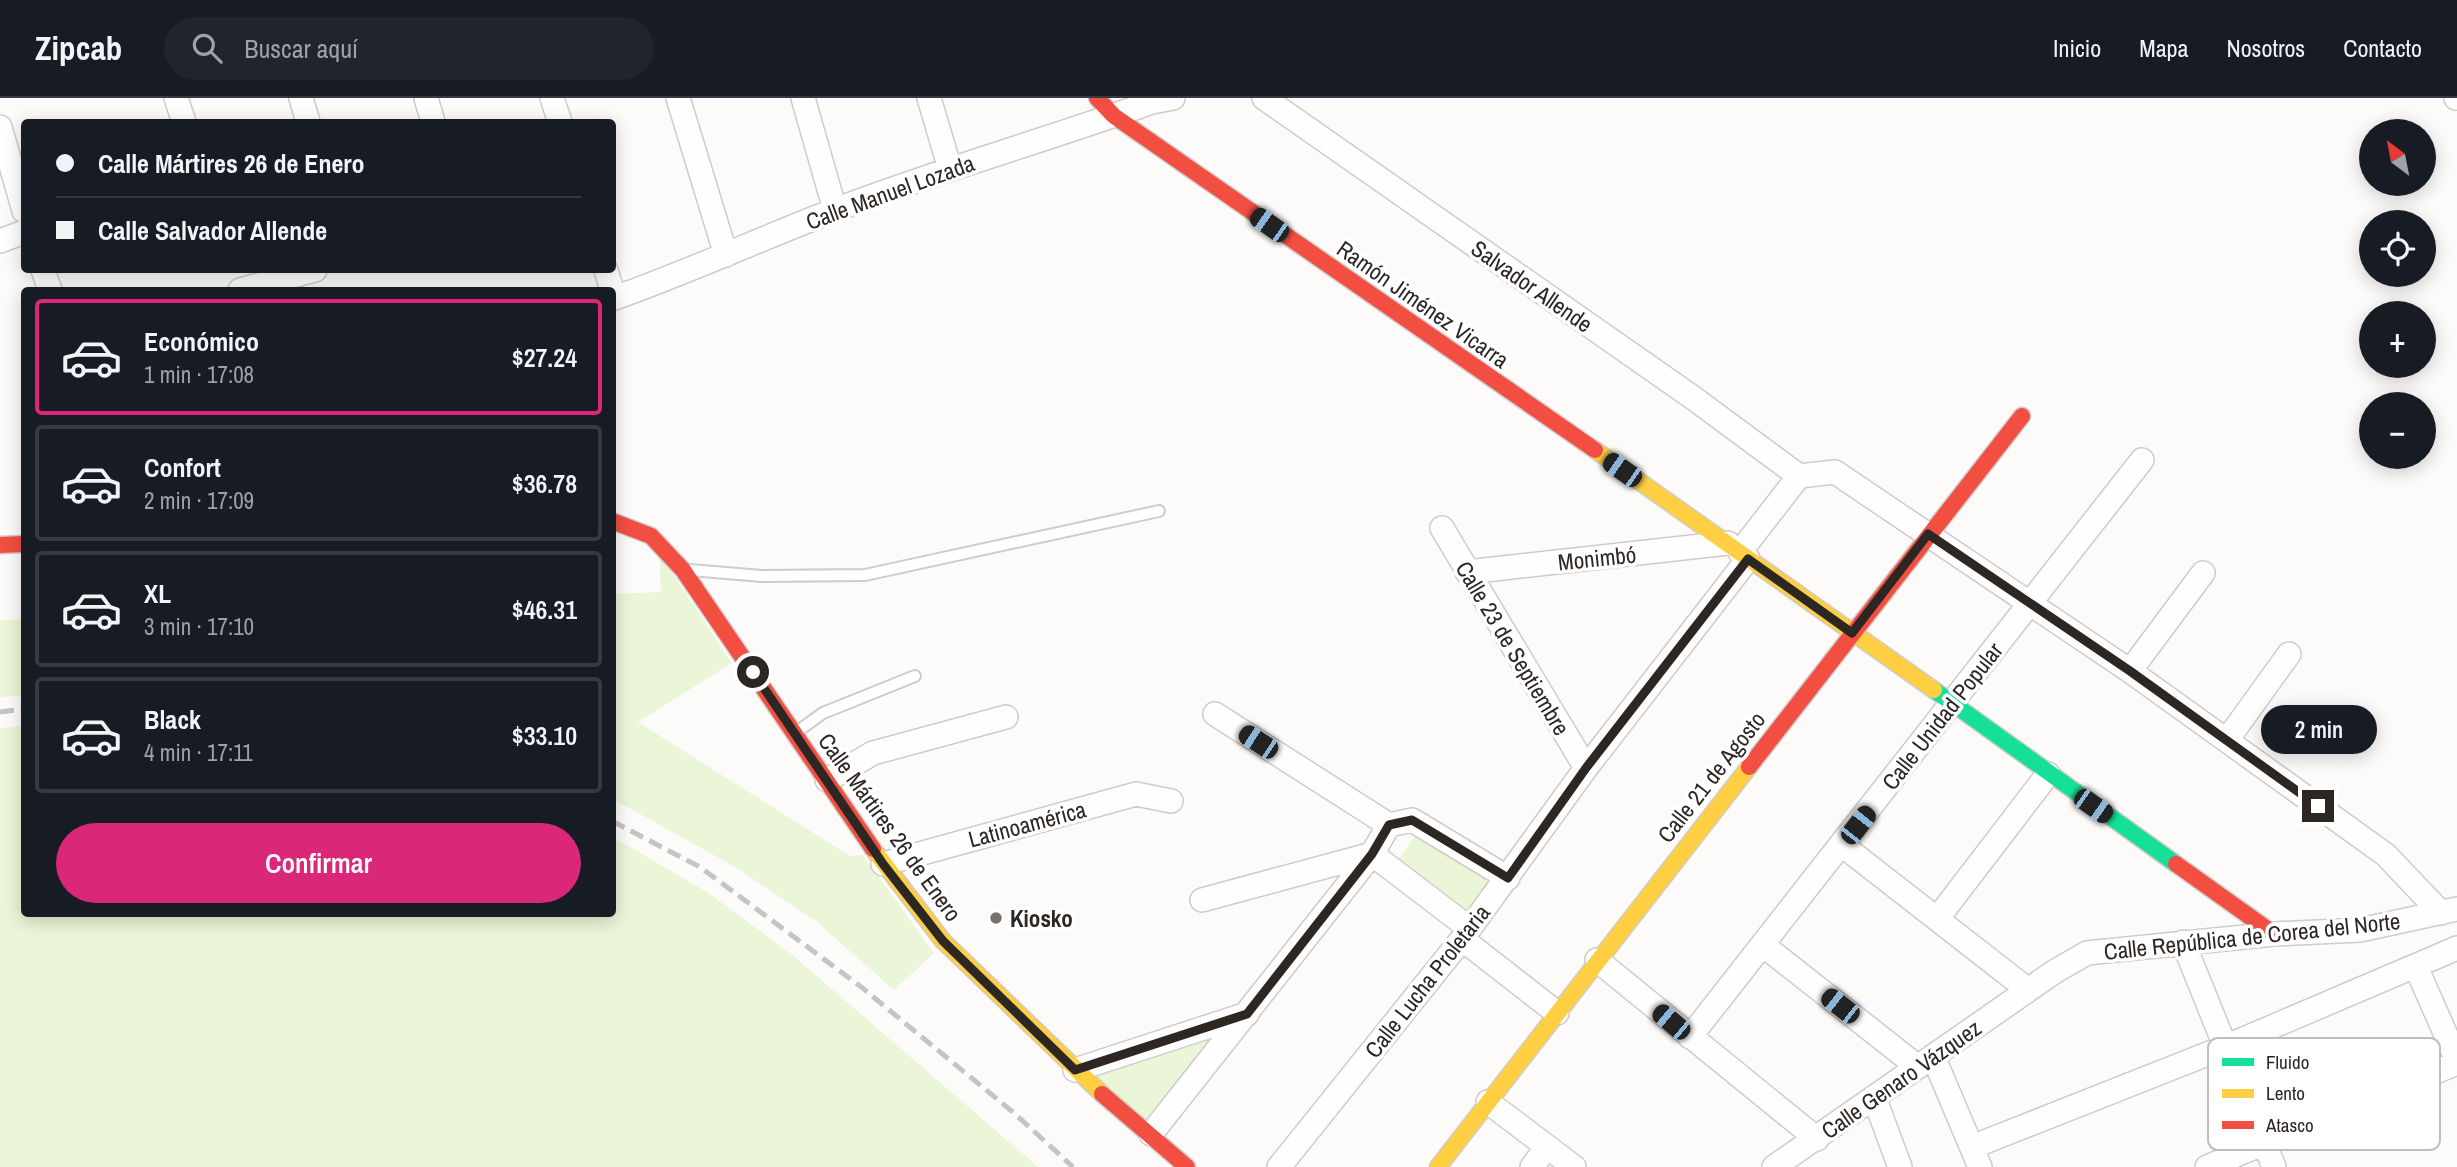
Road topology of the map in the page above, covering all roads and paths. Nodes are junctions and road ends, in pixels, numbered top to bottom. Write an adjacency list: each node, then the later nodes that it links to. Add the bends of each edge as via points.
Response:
1 (176, 98): 12 (street)
2 (301, 98): 13 (street)
3 (426, 98): 14 (street)
4 (552, 98): 15 (street)
5 (678, 98): 22 (street)
6 (803, 98): 19 (street)
7 (929, 98): 17 (street)
8 (1097, 98): 11 (street, Ramón Jiménez Vicarra)
9 (1264, 98): 28 (street, Salvador Allende)
10 (1158, 99): 11 (street, Calle Manuel Lozada)
11 (1114, 116): 17 (street, Calle Manuel Lozada); 35 (street, Ramón Jiménez Vicarra)
12 (183, 119)
13 (307, 119)
14 (432, 119)
15 (559, 119)
16 (0, 127): 18 (street)
17 (950, 169): 19 (street, Calle Manuel Lozada)
18 (21, 200)
19 (835, 210): 22 (street, Calle Manuel Lozada)
20 (21, 233): 21 (street)
21 (0, 241)
22 (726, 255): 25 (street, Calle Manuel Lozada)
23 (304, 273): 24 (street)
24 (250, 287)
25 (616, 294)
26 (2022, 416): 32 (street, Calle 21 de Agosto)
27 (2142, 460): 39 (street, Calle Unidad Popular)
28 (1799, 476): 32 (street, via 1835,472); 35 (street, Calle Lucha Proletaria)
29 (1159, 511): 36 (lane, via 865,575 762,576)
30 (616, 523): 36 (street, Calle Mártires 26 de Enero, via 651,536)
31 (1442, 528): 37 (street, Calle 23 de Septiembre)
32 (1928, 534): 39 (street); 40 (street, Calle 21 de Agosto)
33 (21, 544): 34 (street)
34 (0, 545)
35 (1739, 551): 37 (street, Monimbó); 40 (street, Ramón Jiménez Vicarra); 49 (street, Calle Lucha Proletaria)
36 (684, 570): 47 (street, Calle Mártires 26 de Enero)
37 (1467, 572): 49 (street, Calle 23 de Septiembre)
38 (2203, 573): 42 (street)
39 (2030, 604): 42 (street); 44 (street, Calle Unidad Popular)
40 (1852, 633): 44 (street, Ramón Jiménez Vicarra); 67 (street, Calle 21 de Agosto)
41 (2289, 654): 48 (street)
42 (2130, 671): 48 (street)
43 (915, 676): 47 (lane, via 823,713)
44 (1951, 705): 50 (street, Ramón Jiménez Vicarra); 54 (street, Calle Unidad Popular)
45 (1215, 713): 53 (street)
46 (1006, 717): 51 (street, via 873,753)
47 (795, 733): 51 (street, Calle Mártires 26 de Enero)
48 (2227, 740): 59 (street, via 2385,855)
49 (1586, 768): 57 (street, Calle Lucha Proletaria)
50 (2048, 774): 60 (street); 62 (street, Ramón Jiménez Vicarra)
51 (827, 780): 56 (street, Calle Mártires 26 de Enero)
52 (1171, 802): 56 (street, Latinoamérica, via 1136,794)
53 (1389, 825): 55 (street); 57 (street, via 1412,820)
54 (1842, 845): 60 (street); 64 (street, Calle Unidad Popular)
55 (1372, 854): 58 (street); 61 (street); 71 (street)
56 (883, 864): 79 (street, Calle Mártires 26 de Enero, via 943,941)
57 (1508, 878): 61 (street, Calle Lucha Proletaria)
58 (1202, 900)
59 (2449, 911): 62 (street, Calle República de Corea del Norte, via 2360,930)
60 (1937, 919): 69 (street)
61 (1465, 934): 70 (street); 89 (street, Calle Lucha Proletaria)
62 (2274, 934): 63 (street, Calle República de Corea del Norte)
63 (2183, 942): 66 (street, Calle República de Corea del Norte); 73 (street)
64 (1763, 945): 72 (street, Calle Unidad Popular); 76 (street)
65 (2457, 948): 68 (street)
66 (2087, 953): 69 (street, Calle Genaro Vázquez)
67 (1597, 960): 70 (street, Calle 21 de Agosto); 72 (street)
68 (2416, 967): 74 (street); 77 (street)
69 (2028, 990): 76 (street, Calle Genaro Vázquez)
70 (1557, 1013): 81 (street, Calle 21 de Agosto)
71 (1247, 1014): 79 (street); 82 (street)
72 (1689, 1037): 83 (street)
73 (2221, 1038)
74 (2246, 1038)
75 (2208, 1055): 87 (street)
76 (1926, 1062): 80 (street, Calle Genaro Vázquez); 87 (street)
77 (2457, 1062): 78 (street)
78 (2440, 1069)
79 (1075, 1070): 82 (street, Calle Mártires 26 de Enero)
80 (1874, 1097): 83 (street, Calle Genaro Vázquez); 94 (street)
81 (1488, 1102): 84 (street); 90 (street, Calle 21 de Agosto)
82 (1150, 1135): 88 (street, Calle Mártires 26 de Enero)
83 (1817, 1139): 93 (street, Calle Genaro Vázquez)
84 (1547, 1147): 91 (street); 92 (street)
85 (2246, 1150): 95 (street)
86 (2267, 1150): 96 (street)
87 (1976, 1157)
88 (1187, 1167)
89 (1279, 1167)
90 (1438, 1167)
91 (1532, 1167)
92 (1574, 1167)
93 (1774, 1167)
94 (1900, 1167)
95 (2207, 1167)
96 (2274, 1167)

